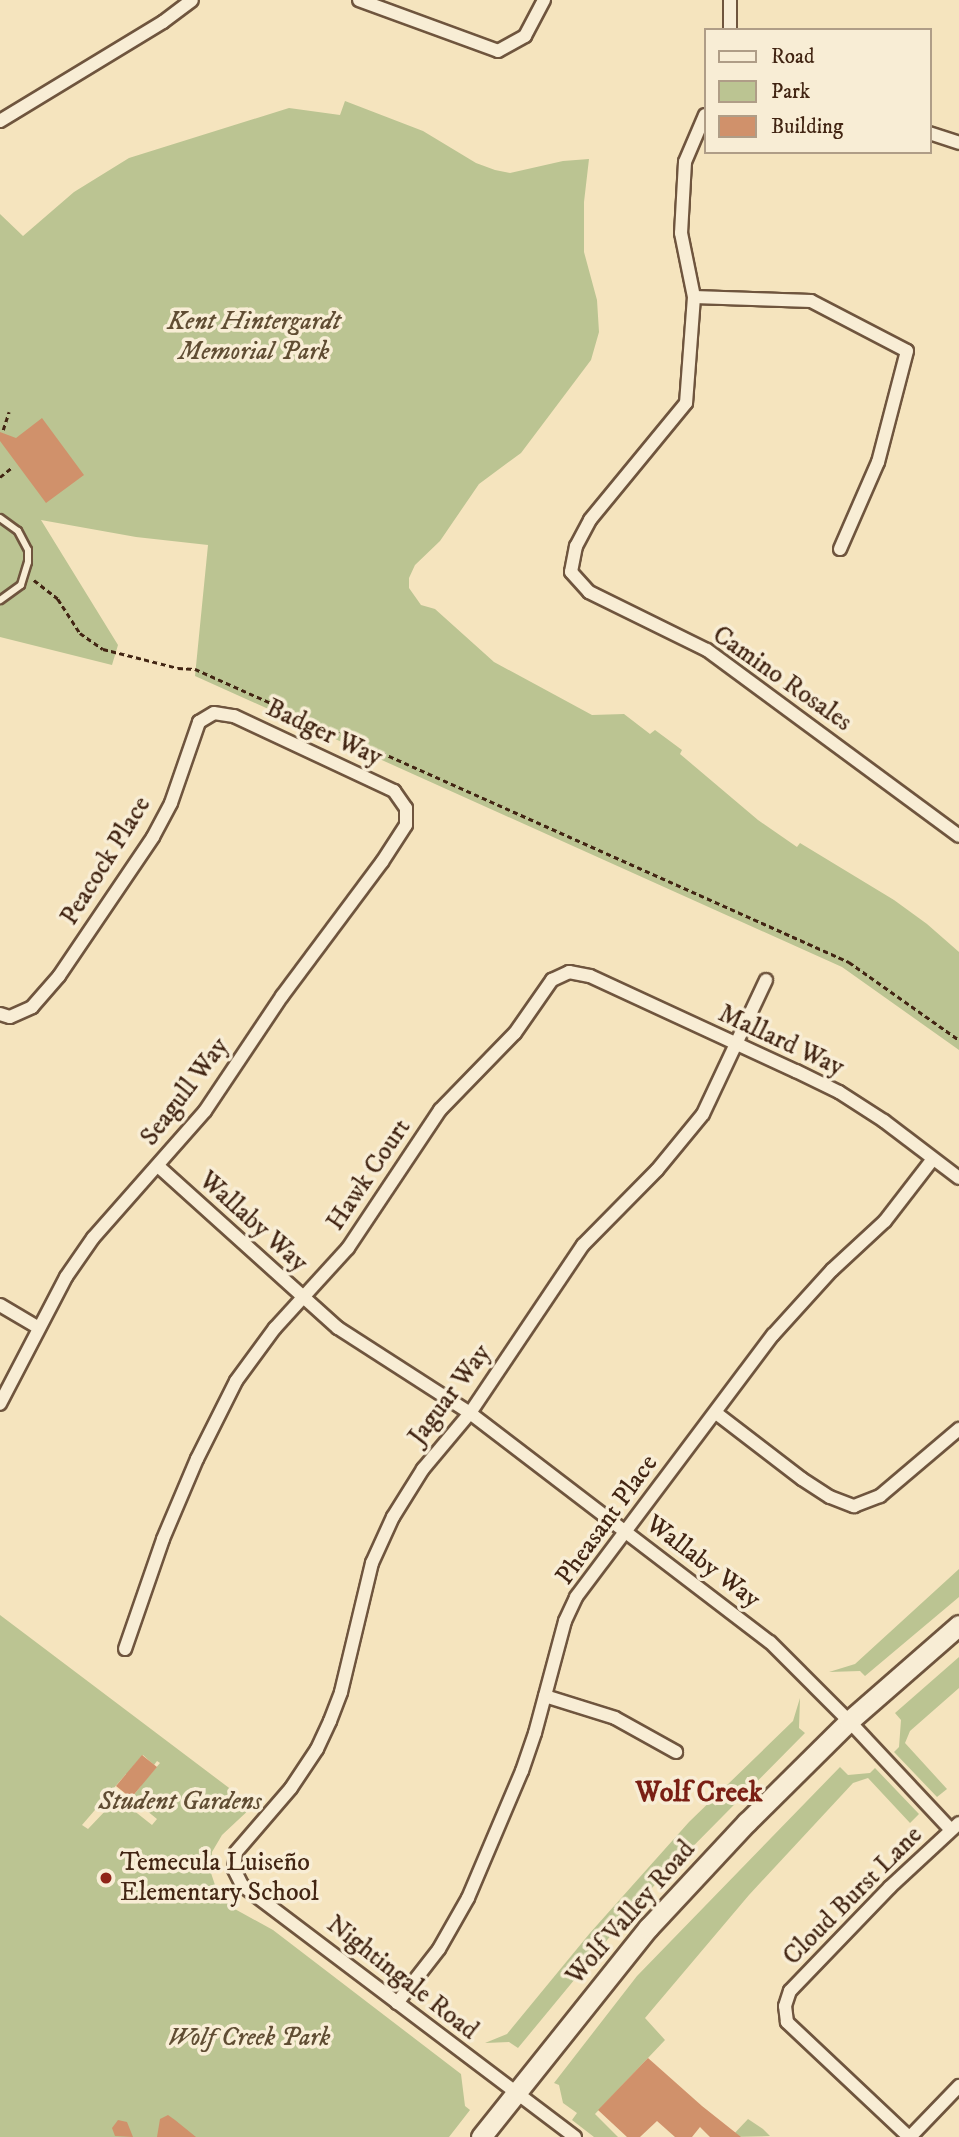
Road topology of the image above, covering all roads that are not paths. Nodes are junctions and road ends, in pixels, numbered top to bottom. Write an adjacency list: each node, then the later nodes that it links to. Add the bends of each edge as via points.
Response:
1 (192, 0): 7 (street)
2 (359, 0): 3 (street, via 498,51 525,36)
3 (544, 0)
4 (730, 0): 5 (street)
5 (730, 28)
6 (704, 117): 10 (street, via 685,162 681,233)
7 (0, 121)
8 (931, 135): 9 (street)
9 (959, 143)
10 (694, 298): 12 (street, via 811,301 907,351 878,462); 16 (street, Camino Rosales, via 686,403 590,520 576,546 571,572 589,592 707,649)
11 (0, 518): 13 (lane, via 13,525 24,541 29,562 21,585)
12 (840, 549)
13 (0, 600)
14 (214, 713): 15 (street, Badger Way, via 234,716 394,791); 19 (street, Peacock Place, via 199,722 171,803 153,837 59,976 32,1007)
15 (406, 808): 22 (street, Seagull Way, via 406,825 382,862 282,996 205,1111)
16 (959, 836)
17 (569, 972): 20 (street, Mallard Way, via 590,976); 24 (street, Hawk Court, via 552,980 515,1033 440,1110 348,1248)
18 (766, 981): 20 (street, Jaguar Way)
19 (5, 1015)
20 (737, 1045): 21 (street, Mallard Way, via 839,1092); 28 (street, Jaguar Way, via 688,1136 583,1245)
21 (933, 1159): 23 (street, Mallard Way); 29 (street, Pheasant Place, via 885,1221 773,1335)
22 (158, 1166): 24 (street, Wallaby Way); 26 (street, Seagull Way, via 93,1238)
23 (959, 1178)
24 (304, 1298): 28 (street, Wallaby Way, via 338,1328); 33 (street, Hawk Court, via 236,1381 163,1539)
25 (0, 1306): 26 (street)
26 (39, 1328): 27 (street, Seagull Way)
27 (0, 1404)
28 (470, 1413): 31 (street, Wallaby Way); 38 (street, Jaguar Way, via 423,1468 393,1517 372,1563 330,1721 291,1788 236,1852)
29 (716, 1413): 30 (street, via 811,1485 855,1506 880,1496); 31 (street, Pheasant Place)
30 (959, 1429)
31 (624, 1531): 34 (street, Pheasant Place, via 565,1621); 35 (street, Wallaby Way, via 770,1642)
32 (959, 1625): 35 (main road, Wolf Valley Road)
33 (125, 1649)
34 (545, 1696): 36 (street, via 615,1718); 39 (street, Pheasant Place, via 522,1771 468,1898 439,1949)
35 (849, 1721): 37 (street, Wallaby Way); 41 (main road, Wolf Valley Road, via 649,1928)
36 (676, 1752)
37 (955, 1827): 44 (street, Cloud Burst Lane, via 790,1991 785,2006 787,2022)
38 (234, 1869): 39 (street, Nightingale Road, via 242,1885)
39 (397, 2003): 41 (street, Nightingale Road)
40 (959, 2086): 44 (street)
41 (515, 2093): 42 (main road, Wolf Valley Road); 43 (street, Nightingale Road)
42 (481, 2137)
43 (575, 2137)
44 (909, 2137)

